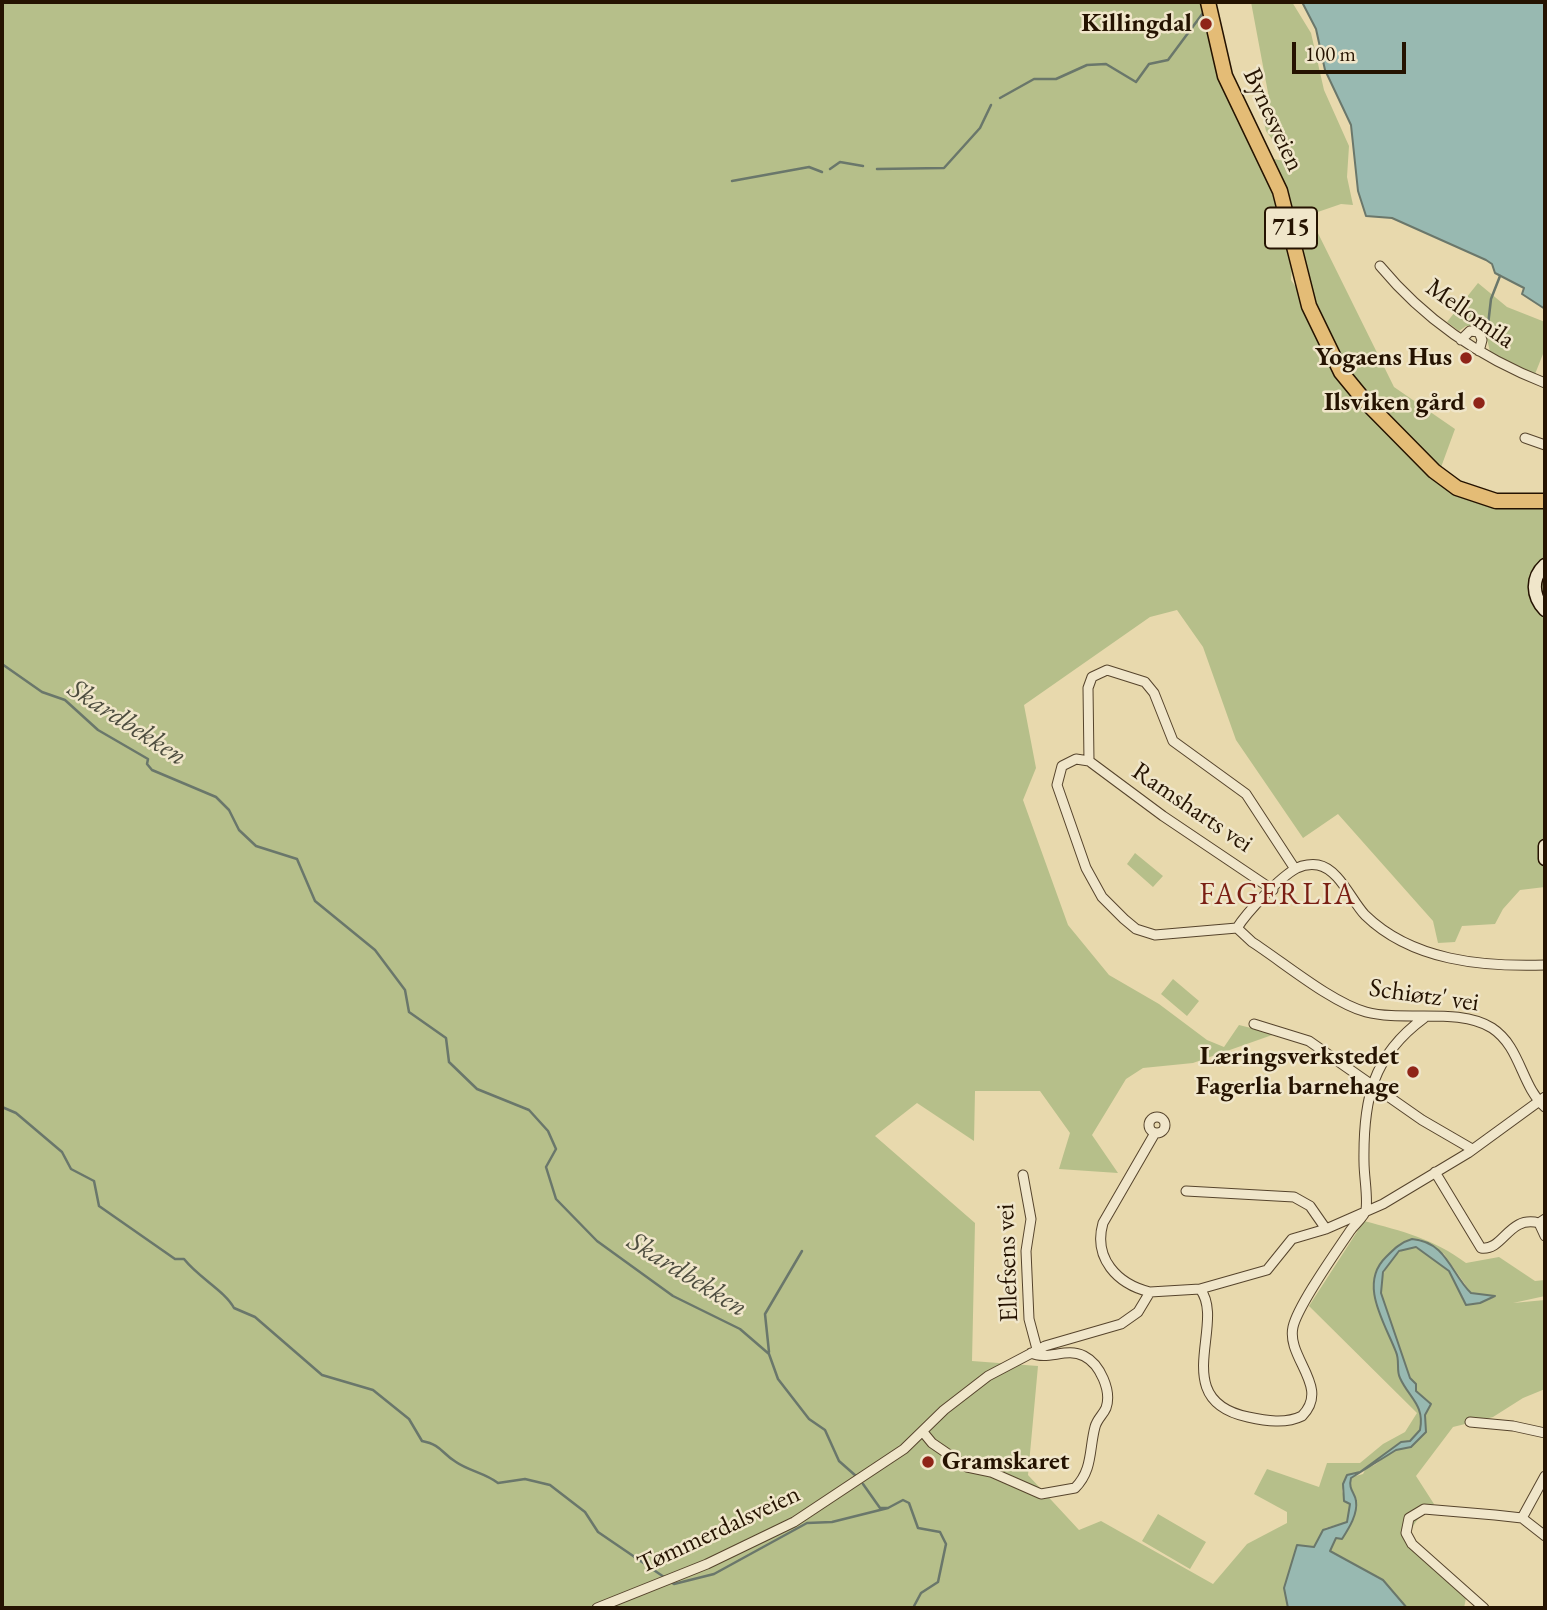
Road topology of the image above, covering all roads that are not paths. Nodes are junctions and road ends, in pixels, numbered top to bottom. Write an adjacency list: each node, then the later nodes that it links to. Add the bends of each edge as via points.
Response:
1 (1208, 2): 8 (main road, Bynesveien / 715, via 1225,76 1280,191 1309,306 1341,372 1426,463 1457,488 1496,501)
2 (1380, 266): 3 (street, Mellomila, via 1409,299)
3 (1461, 340): 4 (street, Mellomila); 4 (street, via 1470,331 1479,332)
4 (1479, 351): 5 (street, Mellomila)
5 (1545, 383)
6 (1525, 438): 7 (street)
7 (1545, 446)
8 (1545, 501)
9 (1545, 565): 10 (street, via 1536,576 1535,591)
10 (1545, 610)
11 (1089, 761): 14 (street, via 1088,688 1092,677 1112,670 1141,679 1154,693 1173,741 1246,794); 15 (street, Ramsharts vei); 16 (street, via 1066,763 1057,774 1056,785 1086,868 1107,902 1136,929 1149,934)
12 (1545, 846): 13 (street)
13 (1545, 859)
14 (1295, 869): 15 (street); 17 (street, via 1315,865 1328,870 1365,914 1411,945 1482,964)
15 (1273, 890): 16 (street)
16 (1237, 928): 18 (street, Schiøtz' vei, via 1354,1008)
17 (1545, 965)
18 (1424, 1018): 20 (street, via 1390,1049); 21 (street, Schiøtz' vei, via 1471,1019 1496,1030 1513,1049)
19 (1254, 1024): 20 (street, via 1309,1041)
20 (1372, 1086): 23 (street); 27 (street, via 1364,1142)
21 (1543, 1102): 23 (street)
22 (1155, 1133): 32 (street, via 1103,1223 1100,1237 1102,1253 1115,1274)
23 (1472, 1149): 24 (street)
24 (1435, 1172): 27 (street); 28 (street, via 1481,1248 1492,1247 1518,1223)
25 (1023, 1175): 33 (street, Ellefsens vei, via 1031,1219 1026,1251)
26 (1186, 1191): 29 (street, via 1294,1198 1310,1206)
27 (1366, 1213): 29 (street); 31 (street, via 1293,1325 1294,1342 1312,1392 1310,1405 1297,1419 1240,1415 1212,1393 1203,1372 1207,1305)
28 (1542, 1221): 30 (street)
29 (1326, 1229): 31 (street, via 1292,1238 1267,1270)
30 (1545, 1236)
31 (1200, 1289): 32 (street)
32 (1150, 1292): 33 (street, Tømmerdalsveien, via 1138,1312 1121,1324)
33 (1034, 1351): 35 (street, Tømmerdalsveien, via 977,1384); 35 (street, via 1040,1357 1076,1353 1090,1360 1103,1376 1107,1405 1095,1426 1088,1469 1075,1488 1041,1493 992,1472 967,1467)
34 (1470, 1422): 36 (street)
35 (923, 1432): 40 (street, Tømmerdalsveien, via 882,1465 794,1522 718,1559)
36 (1545, 1433)
37 (1545, 1476): 38 (street)
38 (1522, 1518): 39 (street); 41 (street, via 1424,1509 1405,1525 1412,1544)
39 (1545, 1536)
40 (597, 1608)
41 (1484, 1608)

